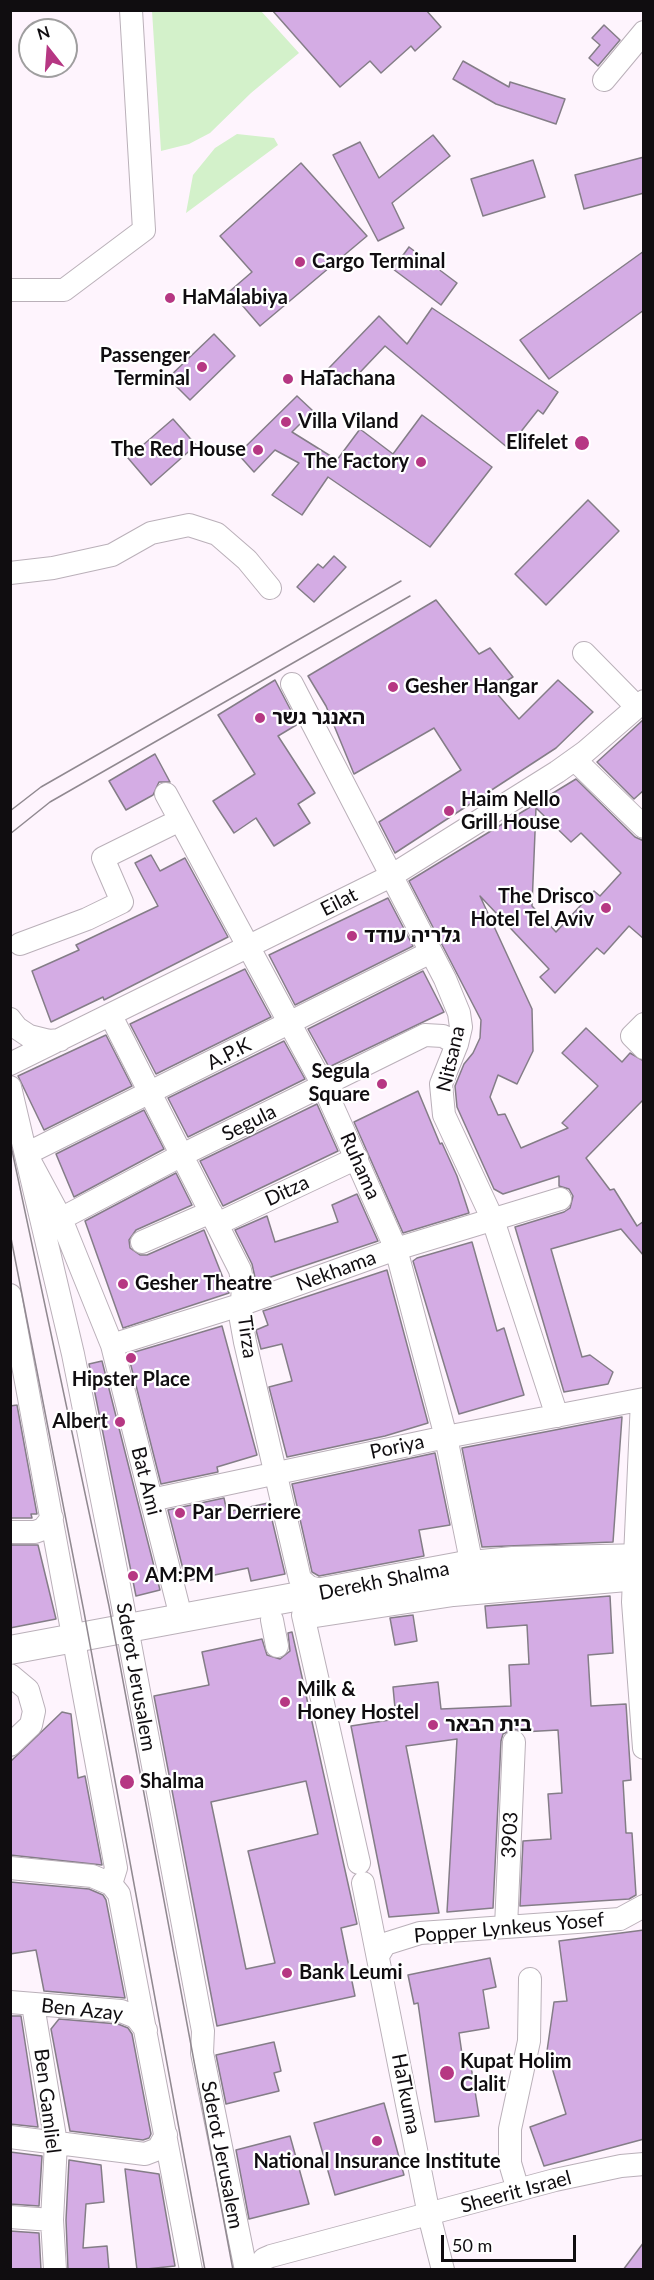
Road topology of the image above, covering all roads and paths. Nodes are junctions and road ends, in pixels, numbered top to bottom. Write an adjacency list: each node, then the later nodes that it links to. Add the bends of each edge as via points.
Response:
1 (131, 10): 4 (street, via 144,230 64,290)
2 (644, 32): 3 (street)
3 (604, 80)
4 (10, 290)
5 (10, 573): 6 (street, via 112,555 151,533 189,525 217,534 247,560)
6 (270, 588)
7 (584, 653): 9 (street)
8 (292, 684): 14 (street, Nitsana)
9 (640, 704): 10 (street, Eilat)
10 (574, 760): 13 (street); 14 (street, Eilat)
11 (166, 794): 12 (street, Ruhama)
12 (180, 820): 15 (street, via 104,858 122,902); 16 (street, Ruhama)
13 (644, 827)
14 (391, 876): 16 (street, Eilat); 17 (street, Nitsana)
15 (20, 944)
16 (250, 947): 18 (street, Eilat); 20 (street, Ruhama)
17 (431, 952): 20 (street, A.P.K); 22 (street, Nitsana, via 459,1013)
18 (111, 1016): 21 (street, Eilat); 26 (street, Tirza)
19 (10, 1019): 21 (street, via 29,1036)
20 (290, 1023): 25 (street, Ruhama); 26 (street, A.P.K)
21 (61, 1040): 23 (street, Eilat)
22 (457, 1044): 25 (street, Segula, via 443,1036 425,1035); 32 (street, Nitsana, via 441,1084 444,1115)
23 (10, 1064)
24 (10, 1087): 27 (street, Sderot Jerusalem)
25 (324, 1087): 28 (street, Segula); 29 (street, Ruhama)
26 (150, 1093): 27 (street, A.P.K); 28 (street, Tirza)
27 (26, 1154): 33 (street, Sderot Jerusalem)
28 (182, 1155): 31 (street, Tirza); 33 (street, Segula)
29 (357, 1158): 31 (street, Ditza); 35 (street, Ruhama)
30 (560, 1198): 32 (street, Nekhama)
31 (214, 1218): 34 (street, Ditza); 37 (street, Tirza, via 240,1270)
32 (493, 1220): 35 (street, Nekhama); 40 (street, Nitsana)
33 (52, 1224): 38 (street, Bat Ami); 51 (street, Sderot Jerusalem, via 73,1354)
34 (142, 1242)
35 (396, 1249): 37 (street, Nekhama); 41 (street, Ruhama)
36 (10, 1295): 44 (street)
37 (243, 1304): 38 (street, Nekhama); 42 (street, Tirza, via 245,1341)
38 (112, 1345): 43 (street, Bat Ami)
39 (643, 1399): 40 (street, Poriya); 47 (street)
40 (557, 1416): 41 (street, Poriya)
41 (446, 1437): 42 (street, Poriya); 46 (street, Ruhama, via 469,1551 468,1560)
42 (276, 1473): 43 (street, Poriya); 48 (street, Tirza, via 300,1579 305,1585)
43 (151, 1500): 50 (street, Bat Ami)
44 (52, 1518): 45 (street, via 35,1532); 52 (street)
45 (10, 1532)
46 (461, 1566): 47 (main road, Derekh Shalma, via 513,1561); 48 (main road, Derekh Shalma)
47 (638, 1567): 49 (main road, Derekh Shalma); 58 (street)
48 (328, 1592): 50 (main road, Derekh Shalma)
49 (303, 1615): 51 (main road, Derekh Shalma, via 274,1633); 59 (street, HaTkuma)
50 (181, 1617): 51 (main road, Derekh Shalma)
51 (129, 1636): 52 (main road); 81 (street, Sderot Jerusalem, via 203,2031 202,2054)
52 (77, 1646): 53 (main road); 54 (main road); 61 (street, via 117,1868)
53 (10, 1650)
54 (10, 1666)
55 (10, 1675): 57 (street, via 28,1690 34,1711 31,1725)
56 (514, 1742): 64 (street, 3903)
57 (10, 1745)
58 (644, 1748)
59 (359, 1863): 63 (street, HaTkuma); 63 (street, via 367,1841 383,1916)
60 (10, 1868): 61 (street, via 92,1876)
61 (111, 1884): 69 (street, via 121,1901)
62 (644, 1906): 64 (street, Popper Lynkeus Yosef, via 620,1919)
63 (371, 1918): 65 (street, HaTkuma)
64 (506, 1927): 65 (street, Popper Lynkeus Yosef, via 410,1935 385,1944)
65 (379, 1954): 75 (street, HaTkuma, via 395,2071)
66 (530, 1979): 74 (street, via 529,2041 510,2130 510,2163)
67 (10, 2002): 68 (street, Ben Azay)
68 (33, 2005): 69 (street, Ben Azay, via 121,2011 136,2017); 72 (street, Ben Gamliel)
69 (146, 2030): 70 (street)
70 (166, 2135): 72 (street, via 158,2149 145,2154); 78 (street)
71 (10, 2137): 72 (street)
72 (56, 2144): 77 (street, Ben Gamliel)
73 (644, 2164): 74 (street, Sheerit Israel)
74 (518, 2190): 75 (street, Sheerit Israel)
75 (429, 2215): 79 (street, Sheerit Israel); 82 (street, HaTkuma)
76 (10, 2217): 77 (street)
77 (52, 2220): 80 (street, Ben Gamliel)
78 (187, 2263)
79 (263, 2263)
80 (56, 2270)
81 (246, 2270)
82 (443, 2270)

